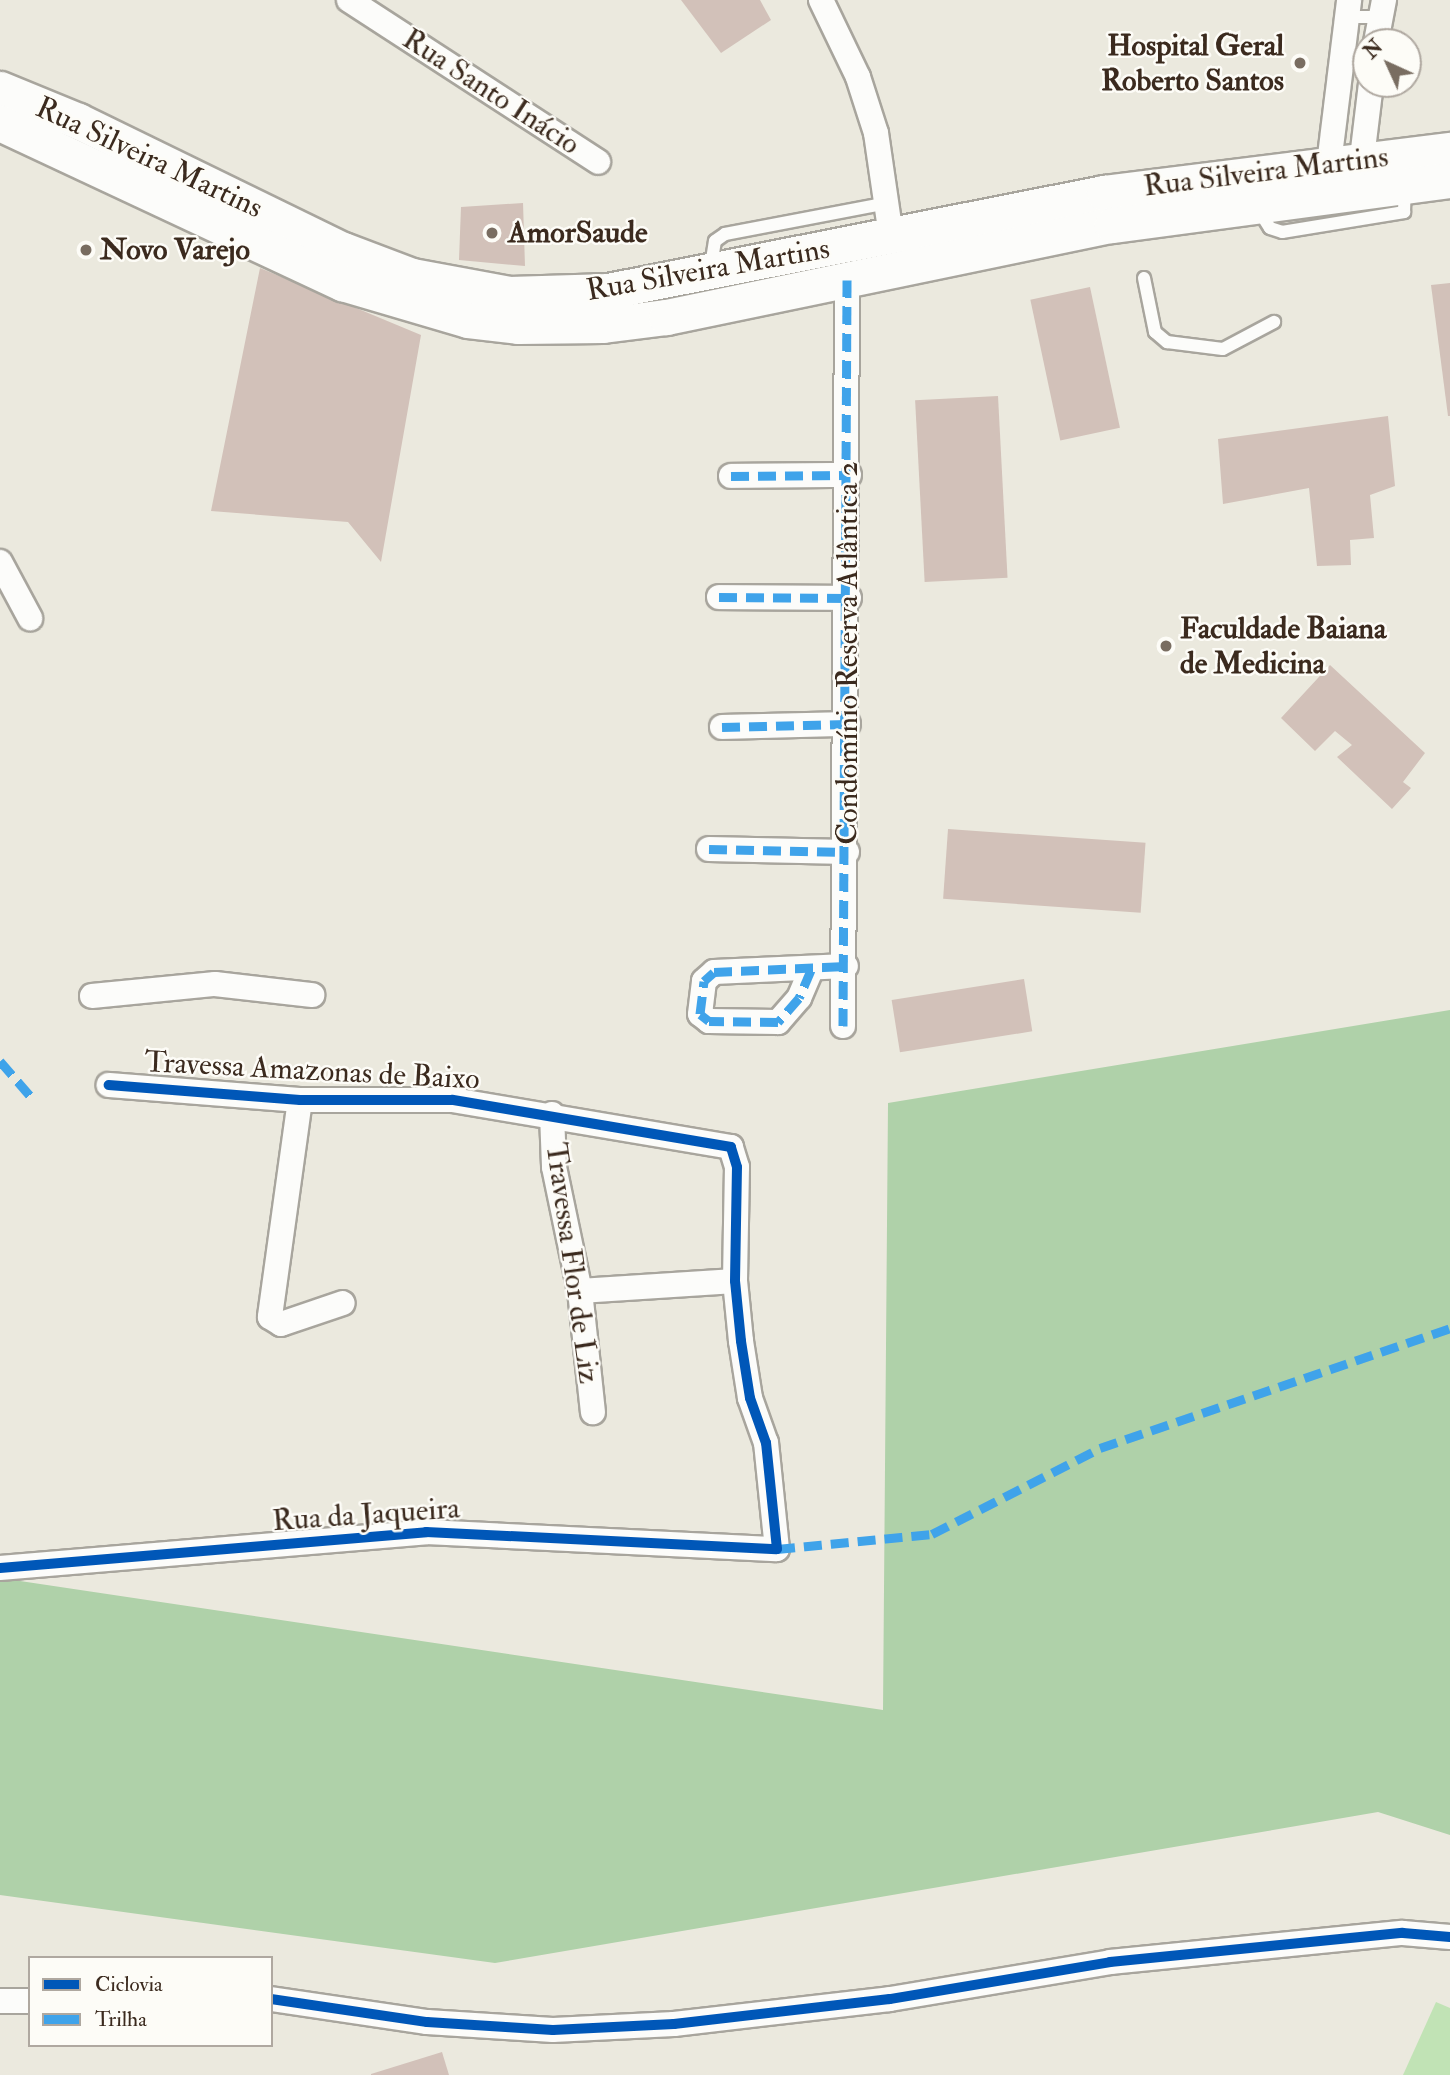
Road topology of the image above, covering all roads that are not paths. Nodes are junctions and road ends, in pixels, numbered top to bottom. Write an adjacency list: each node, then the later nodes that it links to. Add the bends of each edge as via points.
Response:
1 (349, 0): 11 (street, Rua Santo Inácio)
2 (821, 0): 16 (street, via 876,133)
3 (1381, 5): 4 (lane); 5 (street)
4 (1348, 9): 10 (street)
5 (1378, 28)
6 (0, 89): 16 (main road, Rua Silveira Martins, via 78,121 343,250 412,276 464,289 555,296 711,273)
7 (1366, 98): 10 (street)
8 (0, 123): 18 (main road, Rua Silveira Martins, via 64,149 342,283 468,320 518,326 603,325 666,317)
9 (1450, 150): 10 (main road, Rua Silveira Martins)
10 (1345, 161): 14 (street); 16 (main road, Rua Silveira Martins)
11 (598, 162)
12 (1450, 180): 13 (main road, Rua Silveira Martins)
13 (1405, 187): 14 (main road, Rua Silveira Martins); 15 (lane, via 1404,212 1282,232 1270,228)
14 (1339, 197): 15 (main road, Rua Silveira Martins)
15 (1256, 205): 18 (main road, Rua Silveira Martins, via 1112,225)
16 (889, 220)
17 (1144, 278): 19 (lane, via 1155,332 1167,342 1223,349)
18 (847, 280): 20 (street, Condomínio Reserva Atlântica 2)
19 (1274, 322)
20 (849, 475): 21 (street); 24 (street, Condomínio Reserva Atlântica 2)
21 (731, 476)
22 (0, 562): 25 (street)
23 (719, 597): 24 (street)
24 (849, 598): 26 (street, Condomínio Reserva Atlântica 2)
25 (30, 618)
26 (848, 723): 27 (street); 29 (street, Condomínio Reserva Atlântica 2)
27 (722, 727)
28 (709, 849): 29 (street)
29 (847, 852): 30 (street, Condomínio Reserva Atlântica 2)
30 (846, 966): 31 (street); 34 (street, Condomínio Reserva Atlântica 2)
31 (811, 970)
32 (312, 995): 33 (street, via 215,984)
33 (92, 996)
34 (843, 1026)
35 (109, 1085): 36 (street, Travessa Amazonas de Baixo)
36 (300, 1100): 37 (street, Travessa Amazonas de Baixo, via 452,1100); 40 (street, via 270,1317 281,1324)
37 (552, 1114): 38 (street, Travessa Amazonas de Baixo, via 608,1128 731,1147 737,1167); 39 (street, Travessa Flor de Liz, via 558,1193)
38 (735, 1281): 39 (street); 42 (street, Travessa Amazonas de Baixo, via 750,1398 766,1443)
39 (580, 1290): 41 (street, Travessa Flor de Liz)
40 (342, 1303)
41 (593, 1412)
42 (777, 1549): 43 (street, Rua da Jaqueira, via 426,1532)
43 (0, 1568)
44 (1450, 1937): 45 (street, via 1403,1933 1110,1962 890,1999 674,2024 553,2030 427,2022)
45 (273, 1999)
46 (0, 2001): 47 (street)
47 (28, 2001)

